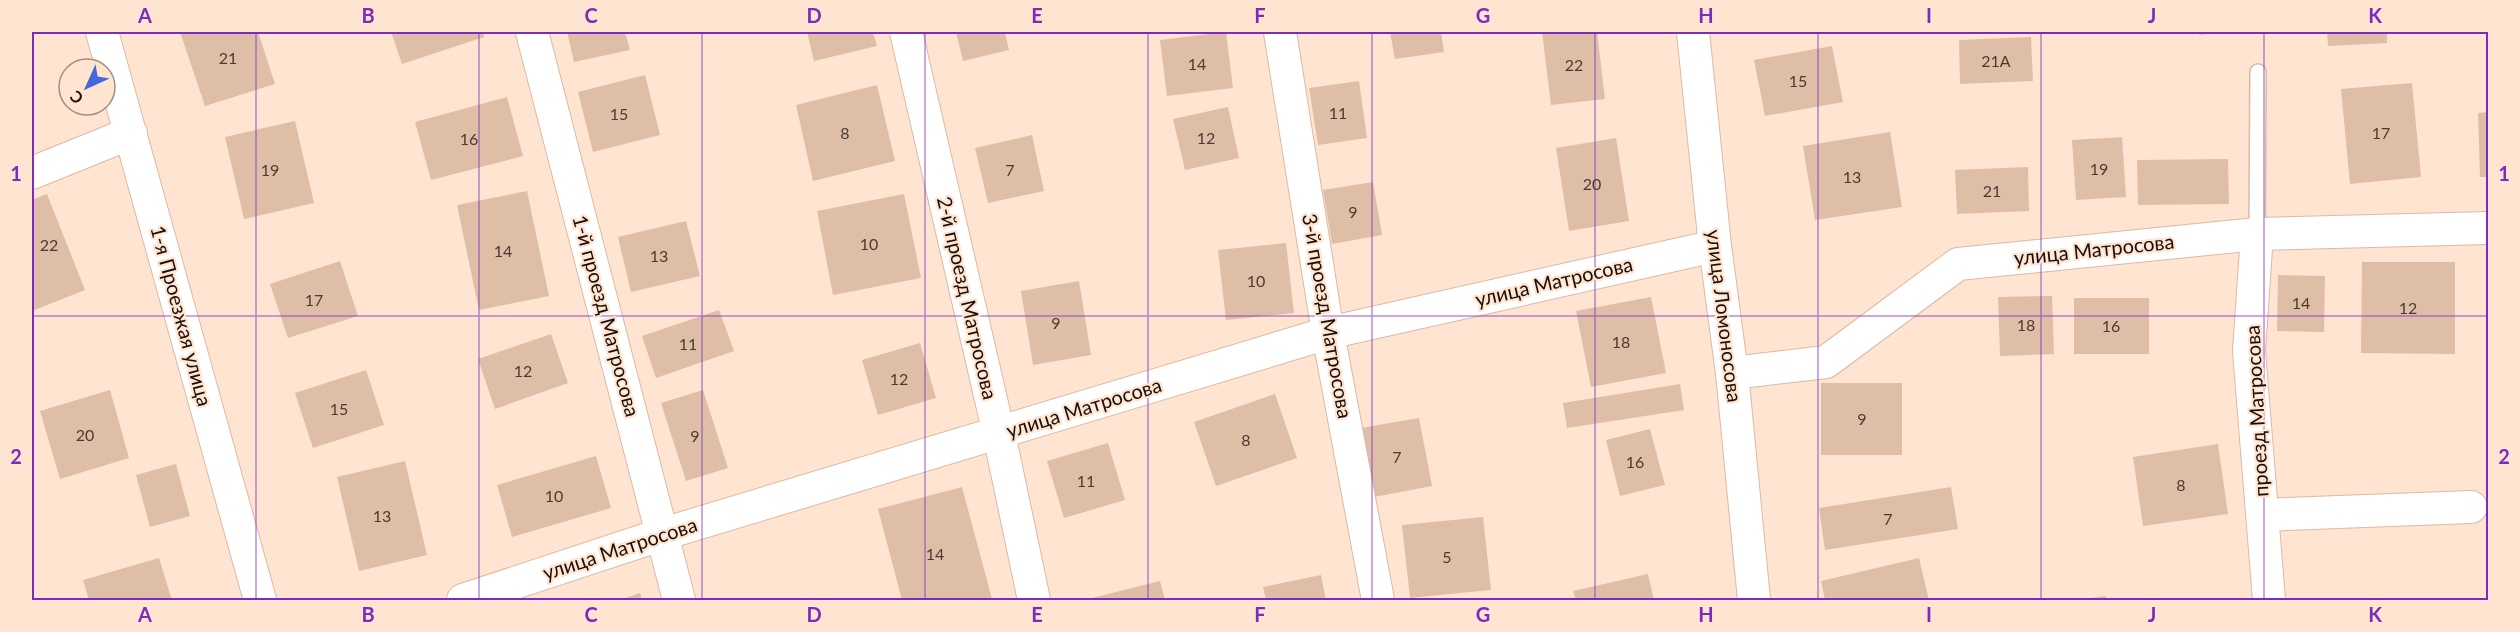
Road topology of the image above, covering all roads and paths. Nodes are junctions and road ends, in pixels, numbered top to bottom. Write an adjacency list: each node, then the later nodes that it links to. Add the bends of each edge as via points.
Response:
1 (102, 32): 7 (street, 1-я Проезжая улица)
2 (532, 32): 17 (street, 1-й проезд Матросова)
3 (906, 32): 14 (street, 2-й проезд Матросова)
4 (1280, 32): 12 (street, 3-й проезд Матросова)
5 (1693, 32): 11 (street, улица Ломоносова)
6 (2258, 72): 10 (lane)
7 (131, 133): 8 (street); 18 (street, 1-я Проезжая улица)
8 (32, 173)
9 (2488, 228): 10 (street, улица Матросова)
10 (2257, 234): 13 (street, улица Матросова, via 1958,264 1826,362); 16 (street, проезд Матросова, via 2249,351)
11 (1715, 246): 12 (street, улица Матросова); 13 (street, улица Ломоносова)
12 (1328, 333): 14 (street, улица Матросова); 22 (street, 3-й проезд Матросова)
13 (1732, 373): 23 (street, улица Ломоносова)
14 (999, 434): 17 (street, улица Матросова); 21 (street, 2-й проезд Матросова)
15 (2471, 507): 16 (street, проезд Матросова)
16 (2262, 515): 24 (street, проезд Матросова)
17 (663, 534): 19 (street, улица Матросова); 20 (street, 1-й проезд Матросова)
18 (260, 600)
19 (463, 600)
20 (680, 600)
21 (1034, 600)
22 (1378, 600)
23 (1754, 600)
24 (2269, 600)

